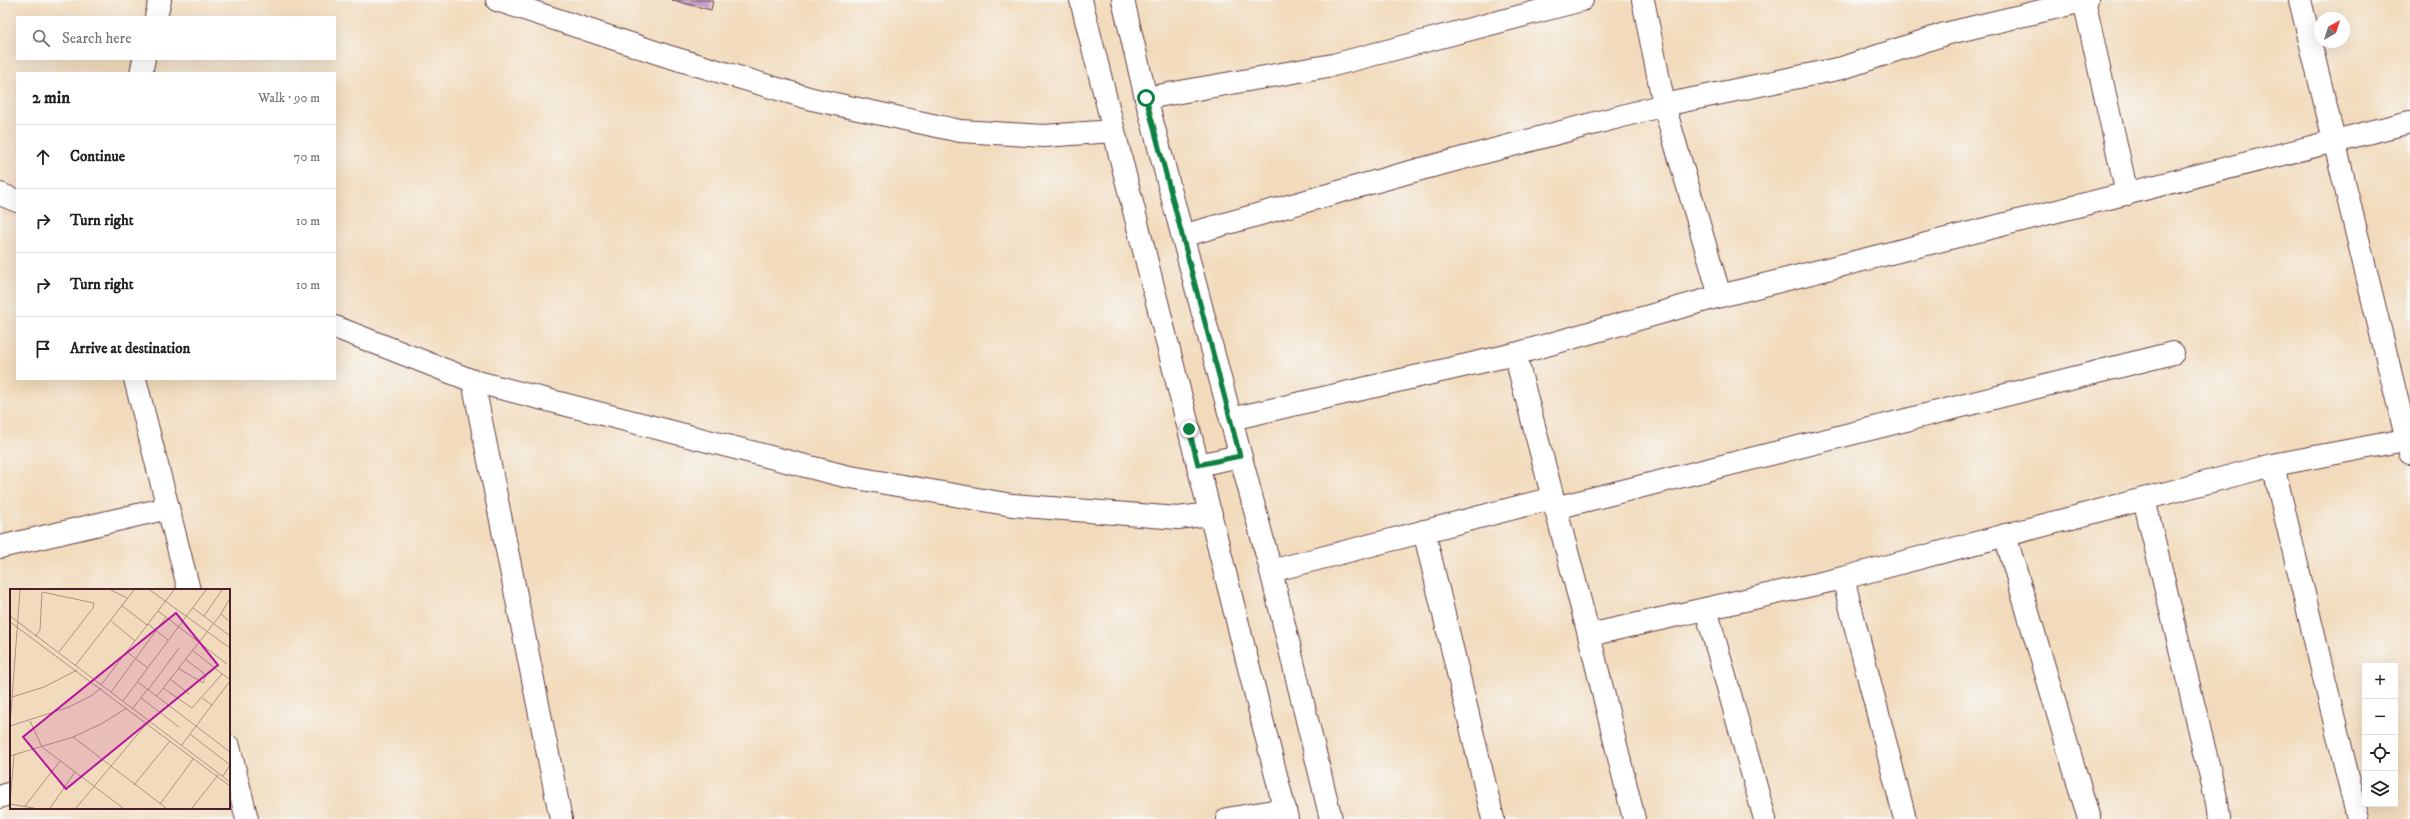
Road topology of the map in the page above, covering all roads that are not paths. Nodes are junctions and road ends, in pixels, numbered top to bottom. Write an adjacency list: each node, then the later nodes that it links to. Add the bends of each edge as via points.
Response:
1 (160, 0): 9 (street)
2 (497, 0): 15 (street, via 667,56 812,99 960,131 1044,136)
3 (1081, 0): 15 (street)
4 (1123, 0): 12 (street)
5 (1582, 0): 12 (street, via 1333,65)
6 (1643, 0): 13 (street)
7 (2085, 0): 13 (street, via 1945,34 1842,68); 18 (street)
8 (2300, 0): 16 (street)
9 (156, 16)
10 (144, 60): 11 (street)
11 (140, 72)
12 (1146, 98): 20 (street)
13 (1664, 105): 20 (street, via 1406,173); 21 (street)
14 (2410, 122): 16 (street)
15 (1113, 131): 30 (street)
16 (2335, 141): 18 (street); 28 (street)
17 (0, 194): 19 (street)
18 (2127, 194): 21 (street)
19 (16, 201)
20 (1182, 236): 27 (street)
21 (1720, 296): 24 (street)
22 (336, 327): 26 (street)
23 (2173, 353): 33 (street)
24 (1515, 354): 27 (street); 33 (street)
25 (135, 380): 34 (street)
26 (473, 381): 35 (street, via 845,476 1012,505 1178,518); 49 (street)
27 (1231, 419): 29 (street)
28 (2409, 444): 31 (street)
29 (1240, 456): 30 (street); 39 (street)
30 (1198, 465): 35 (street)
31 (2273, 465): 32 (street); 58 (street)
32 (2144, 499): 37 (street); 57 (street)
33 (1554, 503): 36 (street); 43 (street)
34 (168, 508): 38 (street); 41 (street)
35 (1211, 514): 47 (street)
36 (1424, 531): 39 (street); 52 (street)
37 (2005, 535): 40 (street); 56 (street)
38 (0, 547)
39 (1271, 571): 51 (street)
40 (1843, 578): 42 (street); 55 (street)
41 (189, 589)
42 (1706, 609): 43 (street); 54 (street)
43 (1589, 635): 53 (street)
44 (230, 750): 48 (street)
45 (10, 793): 46 (street)
46 (0, 797)
47 (1286, 814): 50 (street)
48 (247, 819)
49 (561, 819)
50 (1227, 819)
51 (1332, 819)
52 (1493, 819)
53 (1634, 819)
54 (1765, 819)
55 (1905, 819)
56 (2089, 819)
57 (2219, 819)
58 (2358, 819)

